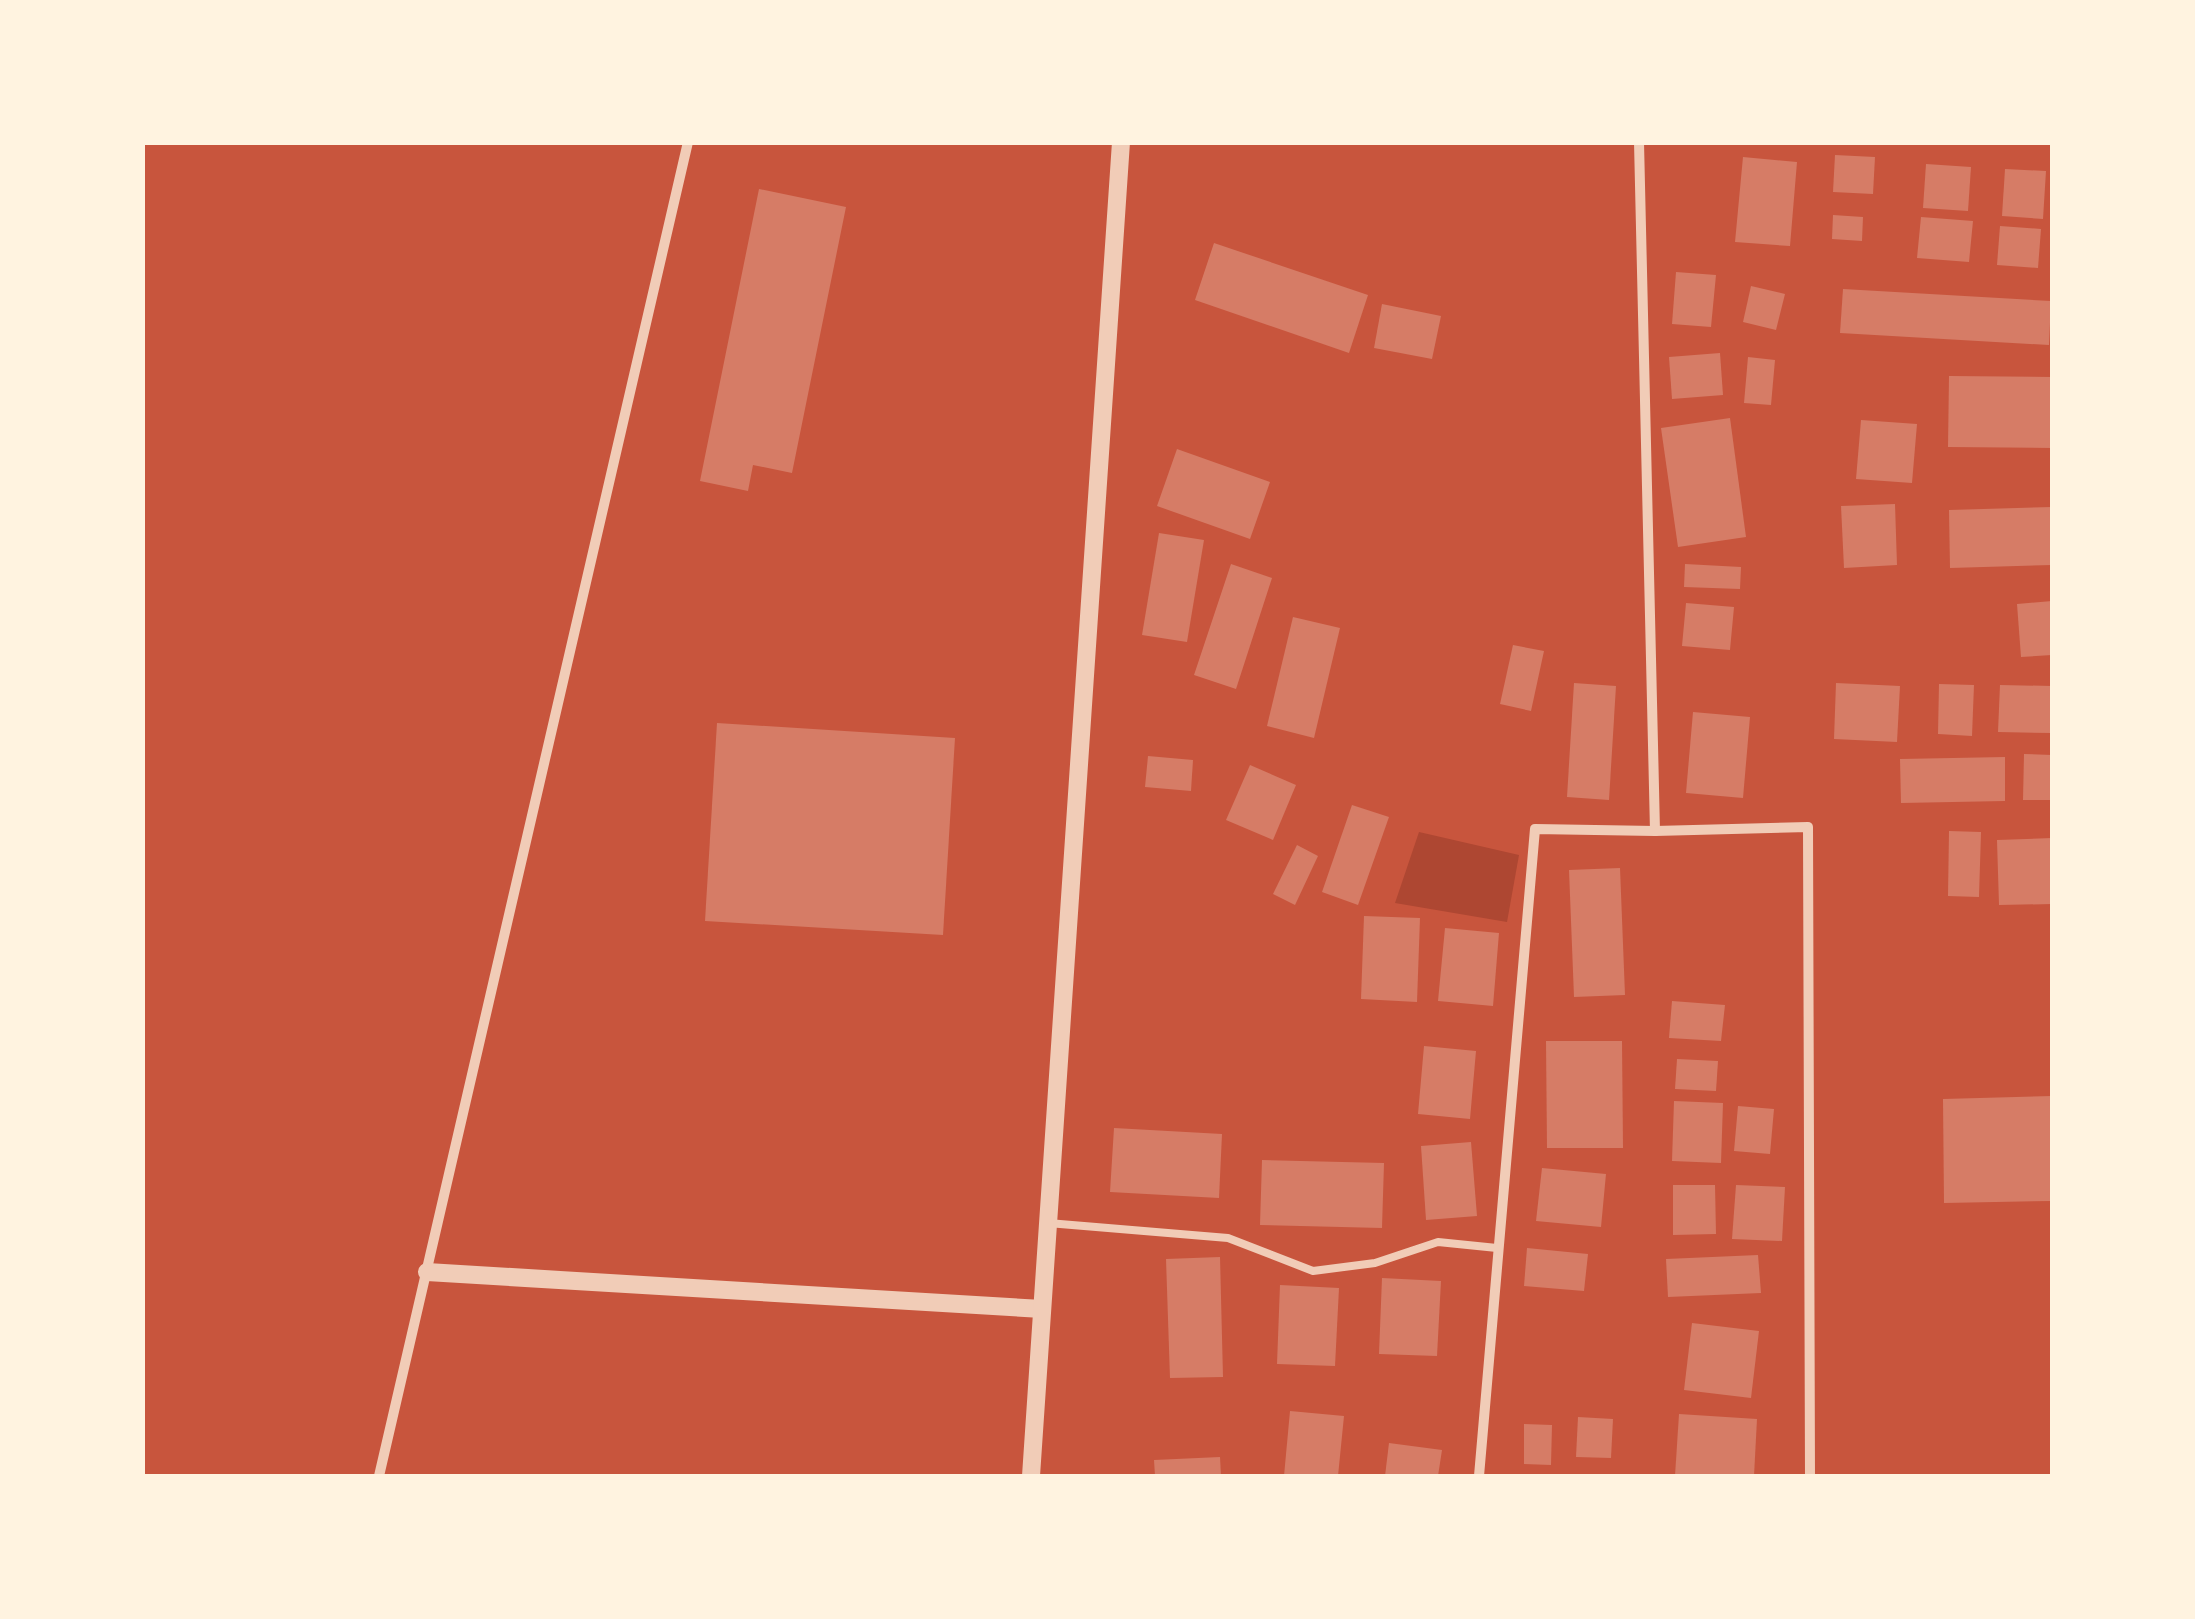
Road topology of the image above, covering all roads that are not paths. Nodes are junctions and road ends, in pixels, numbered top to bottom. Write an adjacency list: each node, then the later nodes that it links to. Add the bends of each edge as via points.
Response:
1 (688, 142): 7 (street)
2 (1121, 142): 5 (street)
3 (1639, 142): 4 (street)
4 (1655, 831): 6 (street, via 1535,829); 12 (street, via 1808,827)
5 (1048, 1223): 6 (lane, via 1228,1238 1313,1270 1375,1263 1438,1242); 8 (street)
6 (1497, 1248): 11 (street)
7 (427, 1272): 8 (street); 9 (street)
8 (1042, 1309): 10 (street)
9 (379, 1476)
10 (1031, 1476)
11 (1478, 1476)
12 (1810, 1476)

